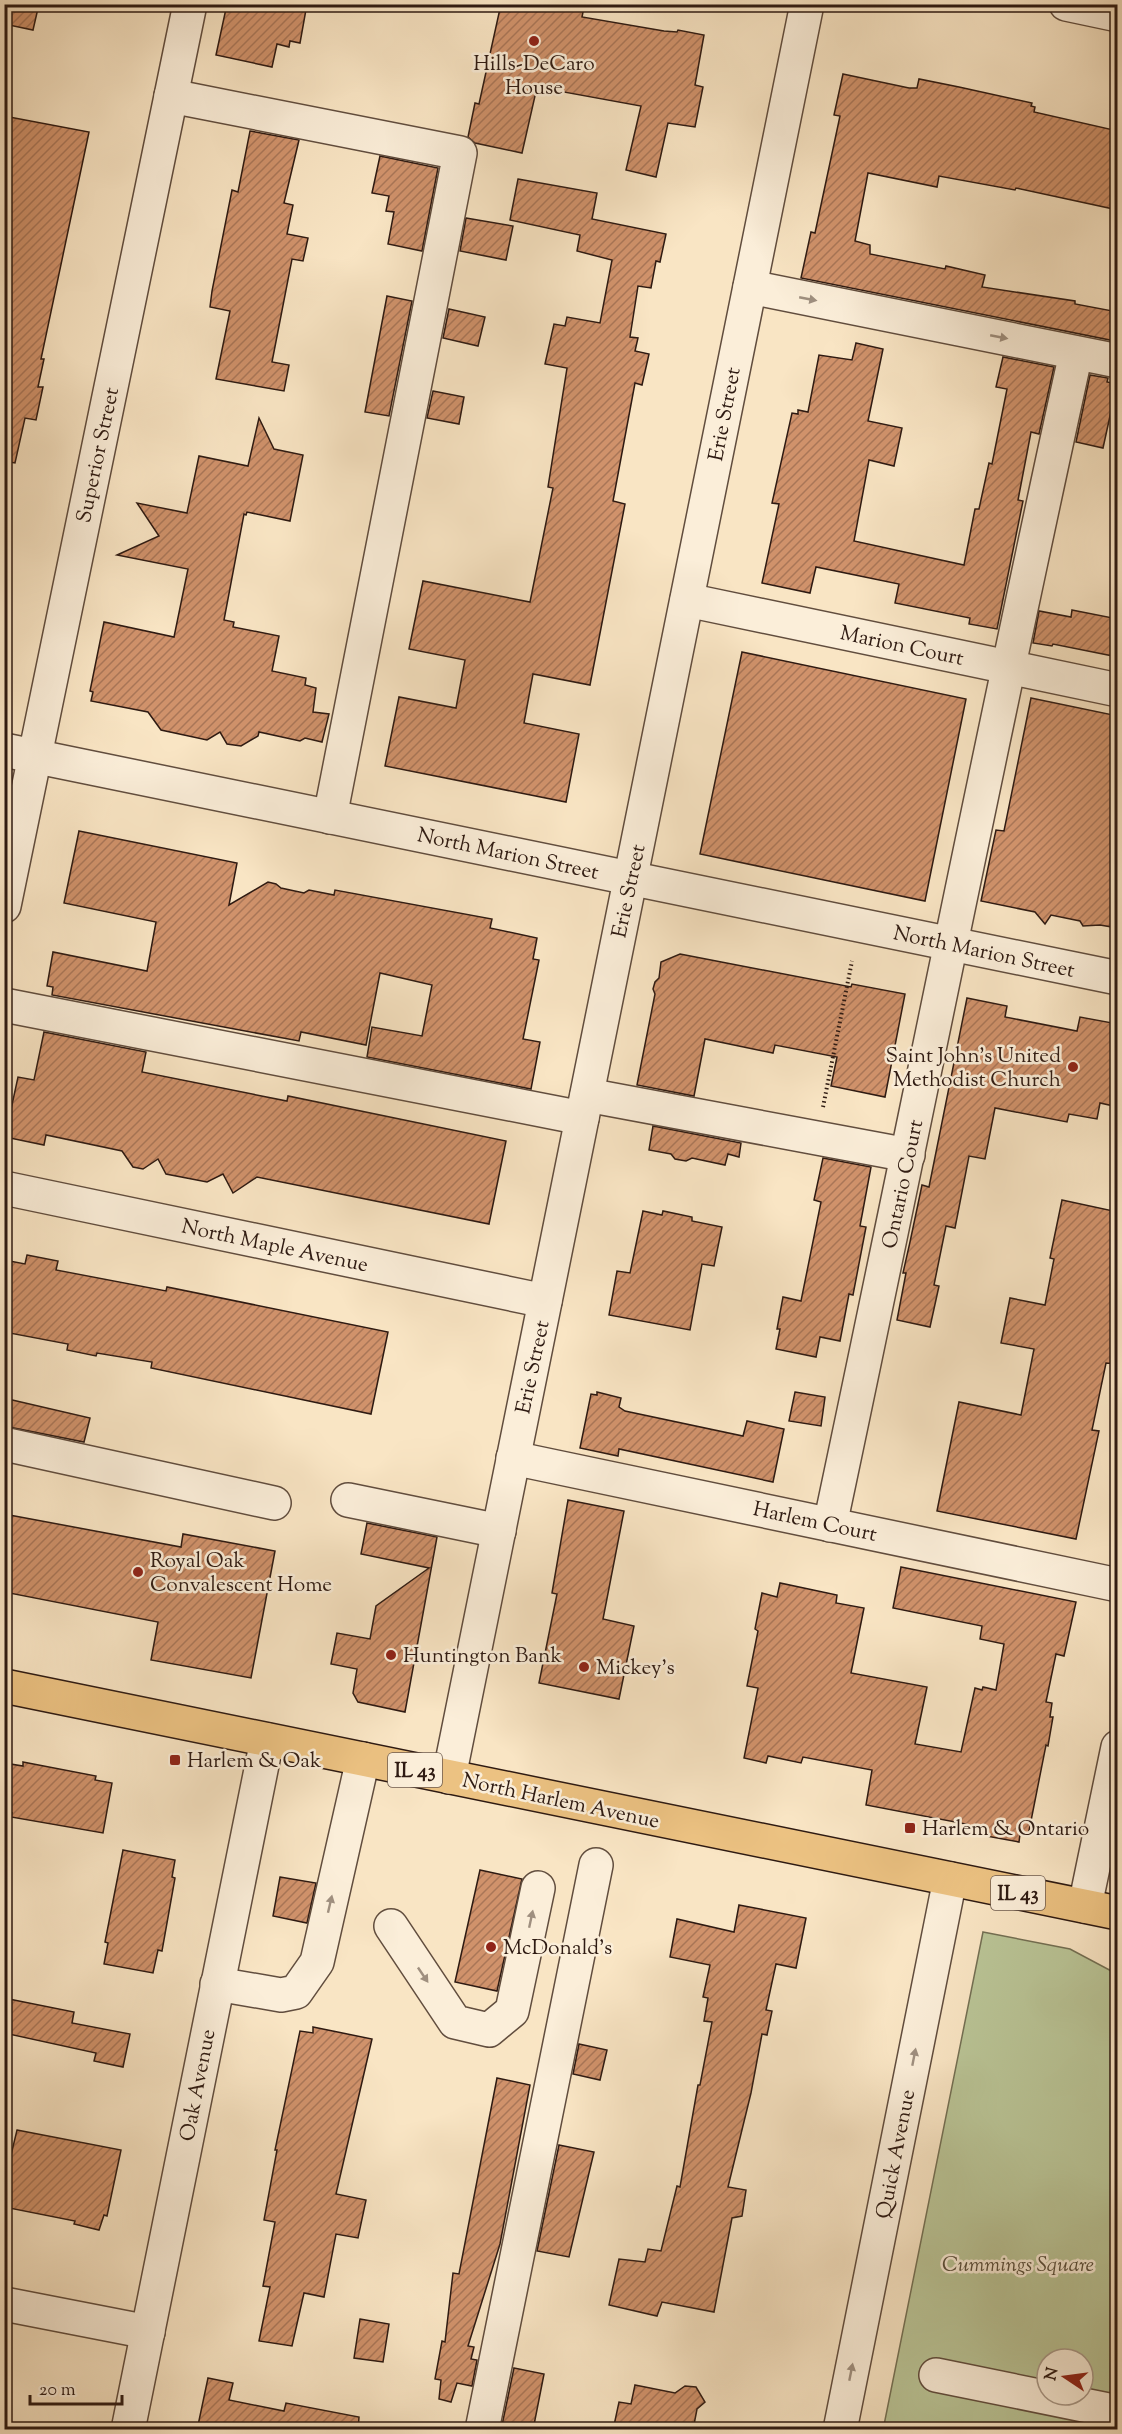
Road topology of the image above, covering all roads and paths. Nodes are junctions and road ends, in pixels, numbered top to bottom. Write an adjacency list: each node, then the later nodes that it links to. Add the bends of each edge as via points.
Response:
1 (190, 4): 5 (street, Superior Street)
2 (807, 4): 6 (street, Erie Street)
3 (1066, 4): 4 (street)
4 (1118, 15)
5 (171, 96): 12 (street, Superior Street); 13 (street, via 460,153)
6 (750, 287): 7 (street, one-way to 7); 9 (street, Erie Street)
7 (1076, 353): 8 (street); 10 (street, Ontario Court)
8 (1118, 361)
9 (687, 600): 10 (street, Marion Court); 14 (street, Erie Street)
10 (1007, 667): 11 (street, Marion Court); 16 (street, Ontario Court)
11 (1118, 690)
12 (20, 754): 13 (street, North Marion Street); 15 (street, Superior Street)
13 (330, 817): 14 (street, North Marion Street)
14 (630, 878): 16 (street, North Marion Street); 20 (street, Erie Street)
15 (4, 906)
16 (952, 944): 18 (street, North Marion Street); 22 (street, Ontario Court)
17 (852, 960): 21 (path)
18 (1118, 978)
19 (4, 1005): 20 (street)
20 (585, 1106): 21 (street); 24 (street, Erie Street)
21 (817, 1138): 22 (street)
22 (908, 1155): 29 (street, Ontario Court)
23 (4, 1188): 24 (street, North Maple Avenue)
24 (545, 1301): 26 (street, Erie Street)
25 (4, 1444): 28 (street)
26 (513, 1458): 29 (street, Harlem Court); 30 (street, Erie Street)
27 (348, 1500): 30 (street)
28 (274, 1503)
29 (830, 1525): 31 (street, Harlem Court)
30 (498, 1531): 36 (street, Erie Street)
31 (1118, 1585)
32 (4, 1686): 33 (main road, North Harlem Avenue / IL 43)
33 (267, 1740): 35 (main road, North Harlem Avenue / IL 43); 43 (street, Oak Avenue)
34 (1118, 1747): 40 (street)
35 (363, 1759): 36 (main road, North Harlem Avenue / IL 43); 43 (street, one-way to 35, via 281,1995 296,1992 317,1962)
36 (449, 1777): 38 (main road, North Harlem Avenue / IL 43)
37 (596, 1865): 49 (street)
38 (950, 1879): 40 (main road, North Harlem Avenue / IL 43); 50 (street, Quick Avenue, one-way to 38)
39 (538, 1888): 42 (street, one-way to 39, via 455,2022 489,2030 512,2011)
40 (1085, 1906): 41 (main road, North Harlem Avenue / IL 43)
41 (1118, 1913)
42 (391, 1926)
43 (217, 1984): 45 (street, Oak Avenue)
44 (4, 2304): 45 (street)
45 (148, 2332): 48 (street, Oak Avenue)
46 (936, 2375): 47 (street)
47 (1118, 2412)
48 (128, 2430)
49 (482, 2430)
50 (840, 2430)

